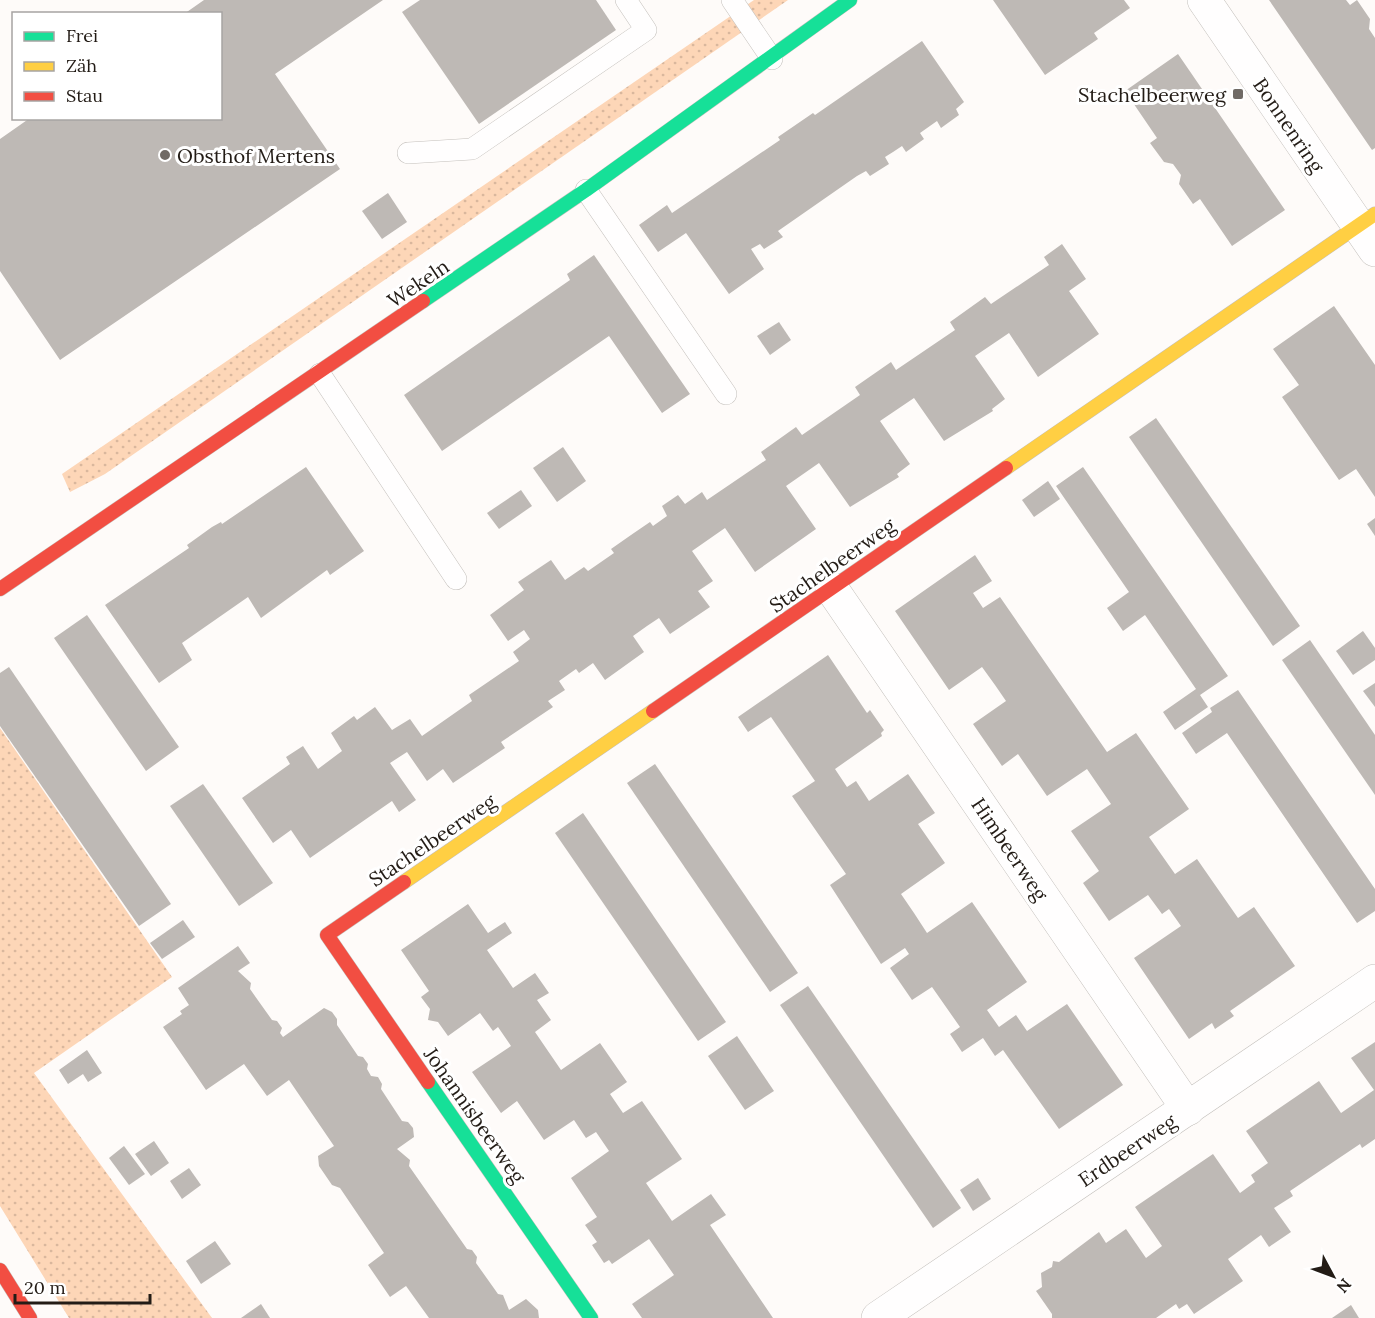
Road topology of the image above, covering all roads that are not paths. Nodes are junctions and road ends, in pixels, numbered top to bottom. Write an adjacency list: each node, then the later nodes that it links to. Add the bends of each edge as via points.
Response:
1 (732, 0): 5 (lane)
2 (850, 0): 5 (street, Wekeln)
3 (1204, 0): 8 (street, Bonnenring)
4 (634, 3): 6 (lane, via 646,30 472,149)
5 (772, 59): 7 (street, Wekeln)
6 (408, 153)
7 (586, 190): 9 (street, Wekeln); 10 (lane)
8 (1369, 230): 13 (street, Stachelbeerweg)
9 (320, 374): 11 (lane); 12 (street, Wekeln)
10 (726, 394)
11 (456, 579)
12 (0, 589)
13 (832, 589): 14 (street, Stachelbeerweg); 16 (street, Himbeerweg)
14 (327, 935): 19 (street, Johannisbeerweg)
15 (1375, 981): 16 (street, Erdbeerweg)
16 (1188, 1109): 20 (street, Erdbeerweg)
17 (0, 1270): 18 (street)
18 (30, 1318)
19 (591, 1318)
20 (878, 1318)

